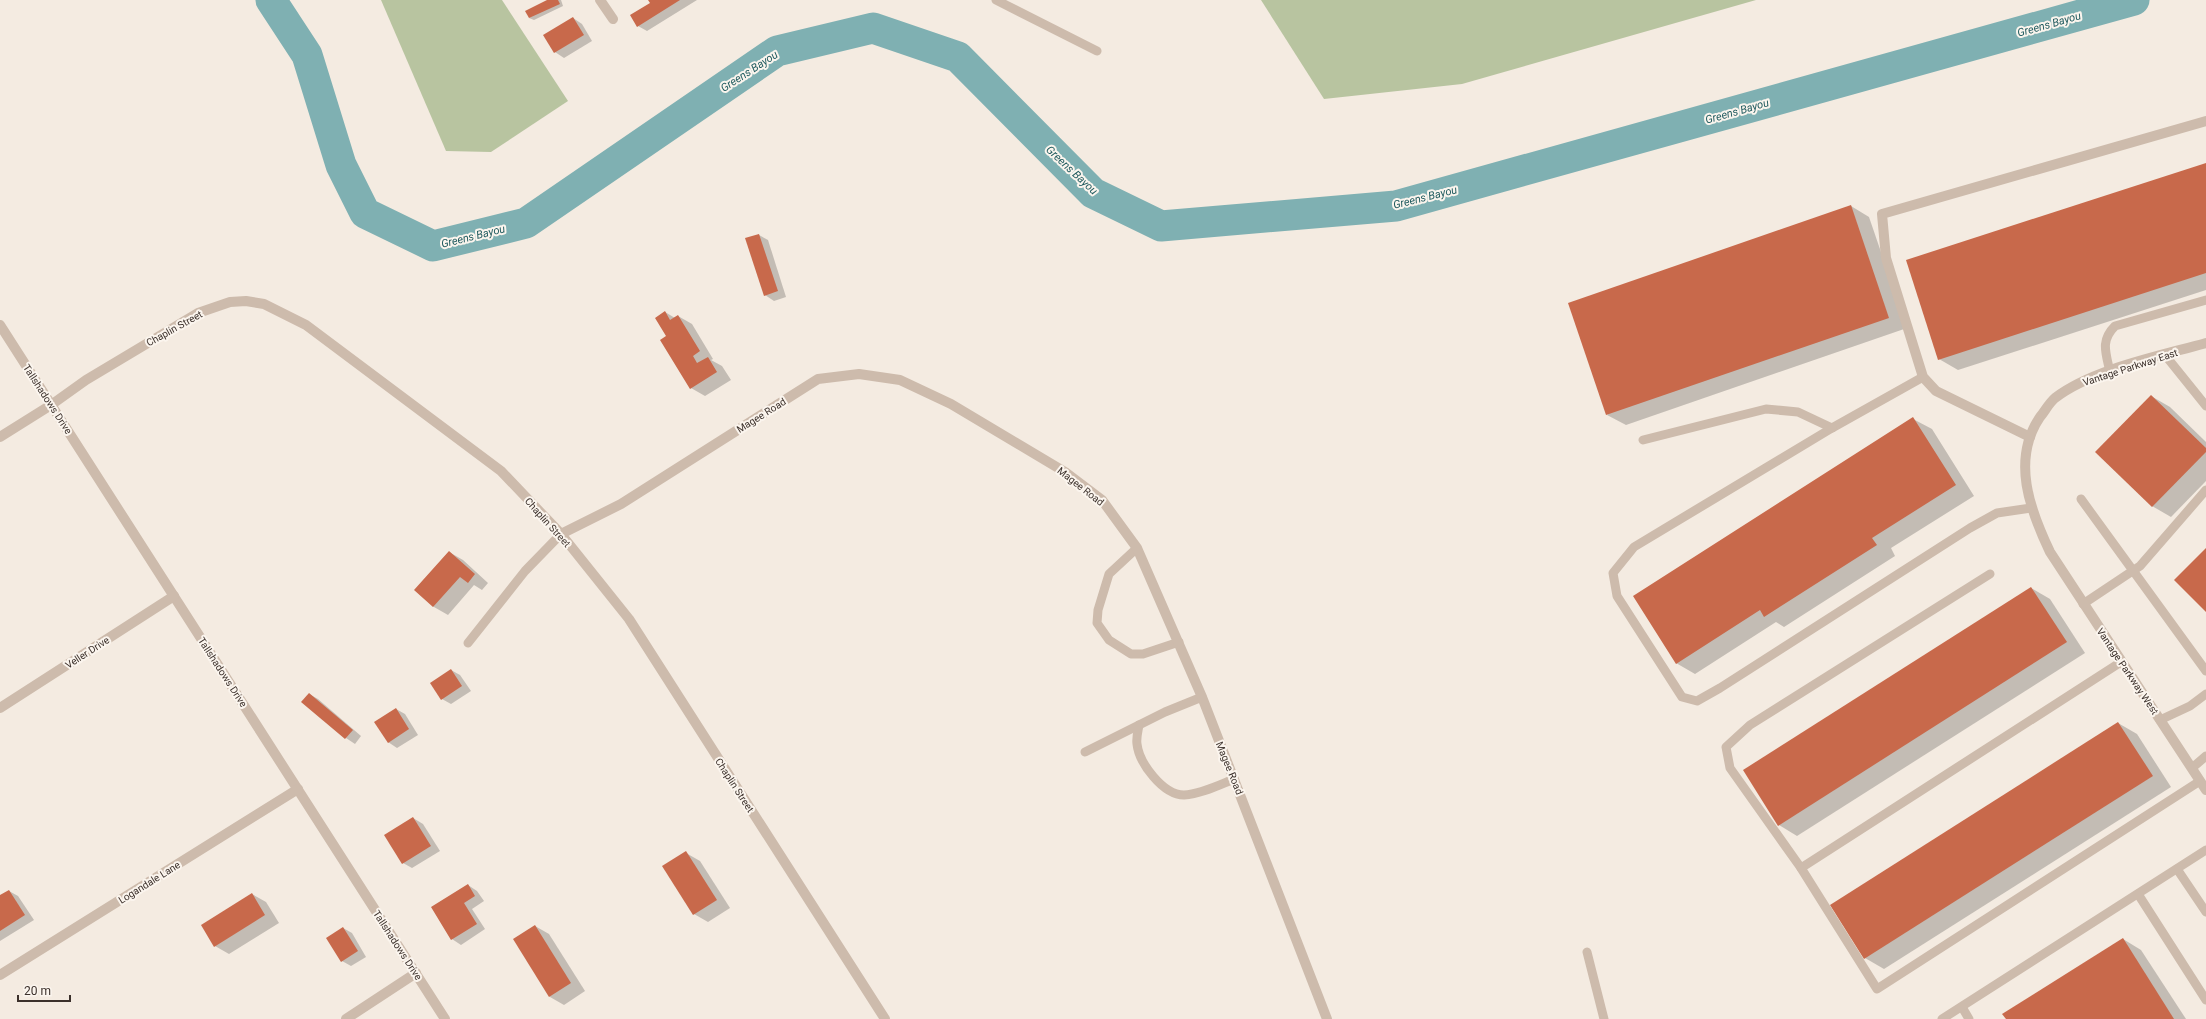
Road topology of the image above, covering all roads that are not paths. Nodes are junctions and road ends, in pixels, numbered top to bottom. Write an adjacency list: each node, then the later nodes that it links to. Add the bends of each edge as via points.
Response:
1 (600, 0): 3 (street)
2 (996, 0): 4 (lane)
3 (613, 19)
4 (1097, 51)
5 (2206, 121): 11 (street, via 1882,214 1886,258)
6 (2206, 300): 10 (lane, via 2115,326 2107,334 2105,345)
7 (0, 325): 12 (street, Tallshadows Drive)
8 (2206, 343): 9 (street, Vantage Parkway East)
9 (2165, 355): 10 (street, Vantage Parkway East); 13 (lane)
10 (2110, 372): 16 (street, Vantage Parkway East, via 2084,381 2054,399)
11 (1923, 377): 14 (lane); 16 (street, via 1936,391)
12 (52, 405): 15 (street, Chaplin Street); 21 (street, Chaplin Street, via 86,380 198,313 230,302 264,304 306,325 501,471); 26 (street, Tallshadows Drive)
13 (2206, 406)
14 (1832, 428): 17 (lane, via 1798,412 1766,409); 20 (lane, via 1634,547 1613,574 1617,596 1682,697 1697,701 1720,688 1997,513)
15 (0, 437)
16 (2030, 437): 20 (street, Vantage Parkway East, via 2026,490)
17 (1644, 440)
18 (2206, 490): 24 (lane, via 2140,566)
19 (2081, 499): 24 (lane)
20 (2031, 508): 23 (street, Vantage Parkway East)
21 (561, 534): 22 (street, Magee Road, via 620,504 818,379 859,374 900,380 951,404 1065,472 1102,500); 29 (lane, via 525,571); 56 (street, Chaplin Street, via 629,619)
22 (1137, 548): 28 (street, Magee Road); 28 (lane, via 1109,574 1098,610 1097,623 1109,640 1131,654 1143,654)
23 (2050, 552): 27 (street, Vantage Parkway West)
24 (2132, 571): 27 (lane); 31 (lane)
25 (1990, 574): 45 (lane, via 1750,725 1726,747 1730,768)
26 (174, 596): 34 (street, Veller Drive); 42 (street, Tallshadows Drive)
27 (2083, 604): 30 (street, Vantage Parkway West)
28 (1179, 642): 33 (street, Magee Road)
29 (468, 643)
30 (2121, 662): 35 (street, Vantage Parkway West); 45 (lane)
31 (2206, 672)
32 (2206, 694): 35 (lane, via 2190,706)
33 (1202, 697): 36 (lane); 40 (street, Magee Road)
34 (0, 708)
35 (2160, 720): 39 (street, Vantage Parkway West)
36 (1139, 725): 37 (lane); 40 (lane, via 1136,743 1142,762 1151,775 1167,788 1183,795)
37 (1085, 752)
38 (2206, 756): 39 (lane)
39 (2192, 768): 41 (street, Vantage Parkway West)
40 (1234, 779): 57 (street, Magee Road)
41 (2200, 781): 43 (street, Vantage Parkway West); 45 (lane, via 1877,989)
42 (298, 789): 50 (street, Tallshadows Drive); 51 (street, Logandale Lane)
43 (2206, 790)
44 (2206, 850): 46 (lane)
45 (1801, 868)
46 (2177, 869): 47 (lane); 48 (lane)
47 (2138, 894): 52 (lane); 53 (lane)
48 (2206, 912)
49 (1587, 952): 58 (lane)
50 (416, 973): 54 (street); 55 (street, Tallshadows Drive)
51 (0, 975)
52 (2206, 1000)
53 (1962, 1007): 59 (lane); 60 (lane)
54 (346, 1019)
55 (446, 1019)
56 (885, 1019)
57 (1327, 1019)
58 (1604, 1019)
59 (1942, 1019)
60 (1970, 1019)

